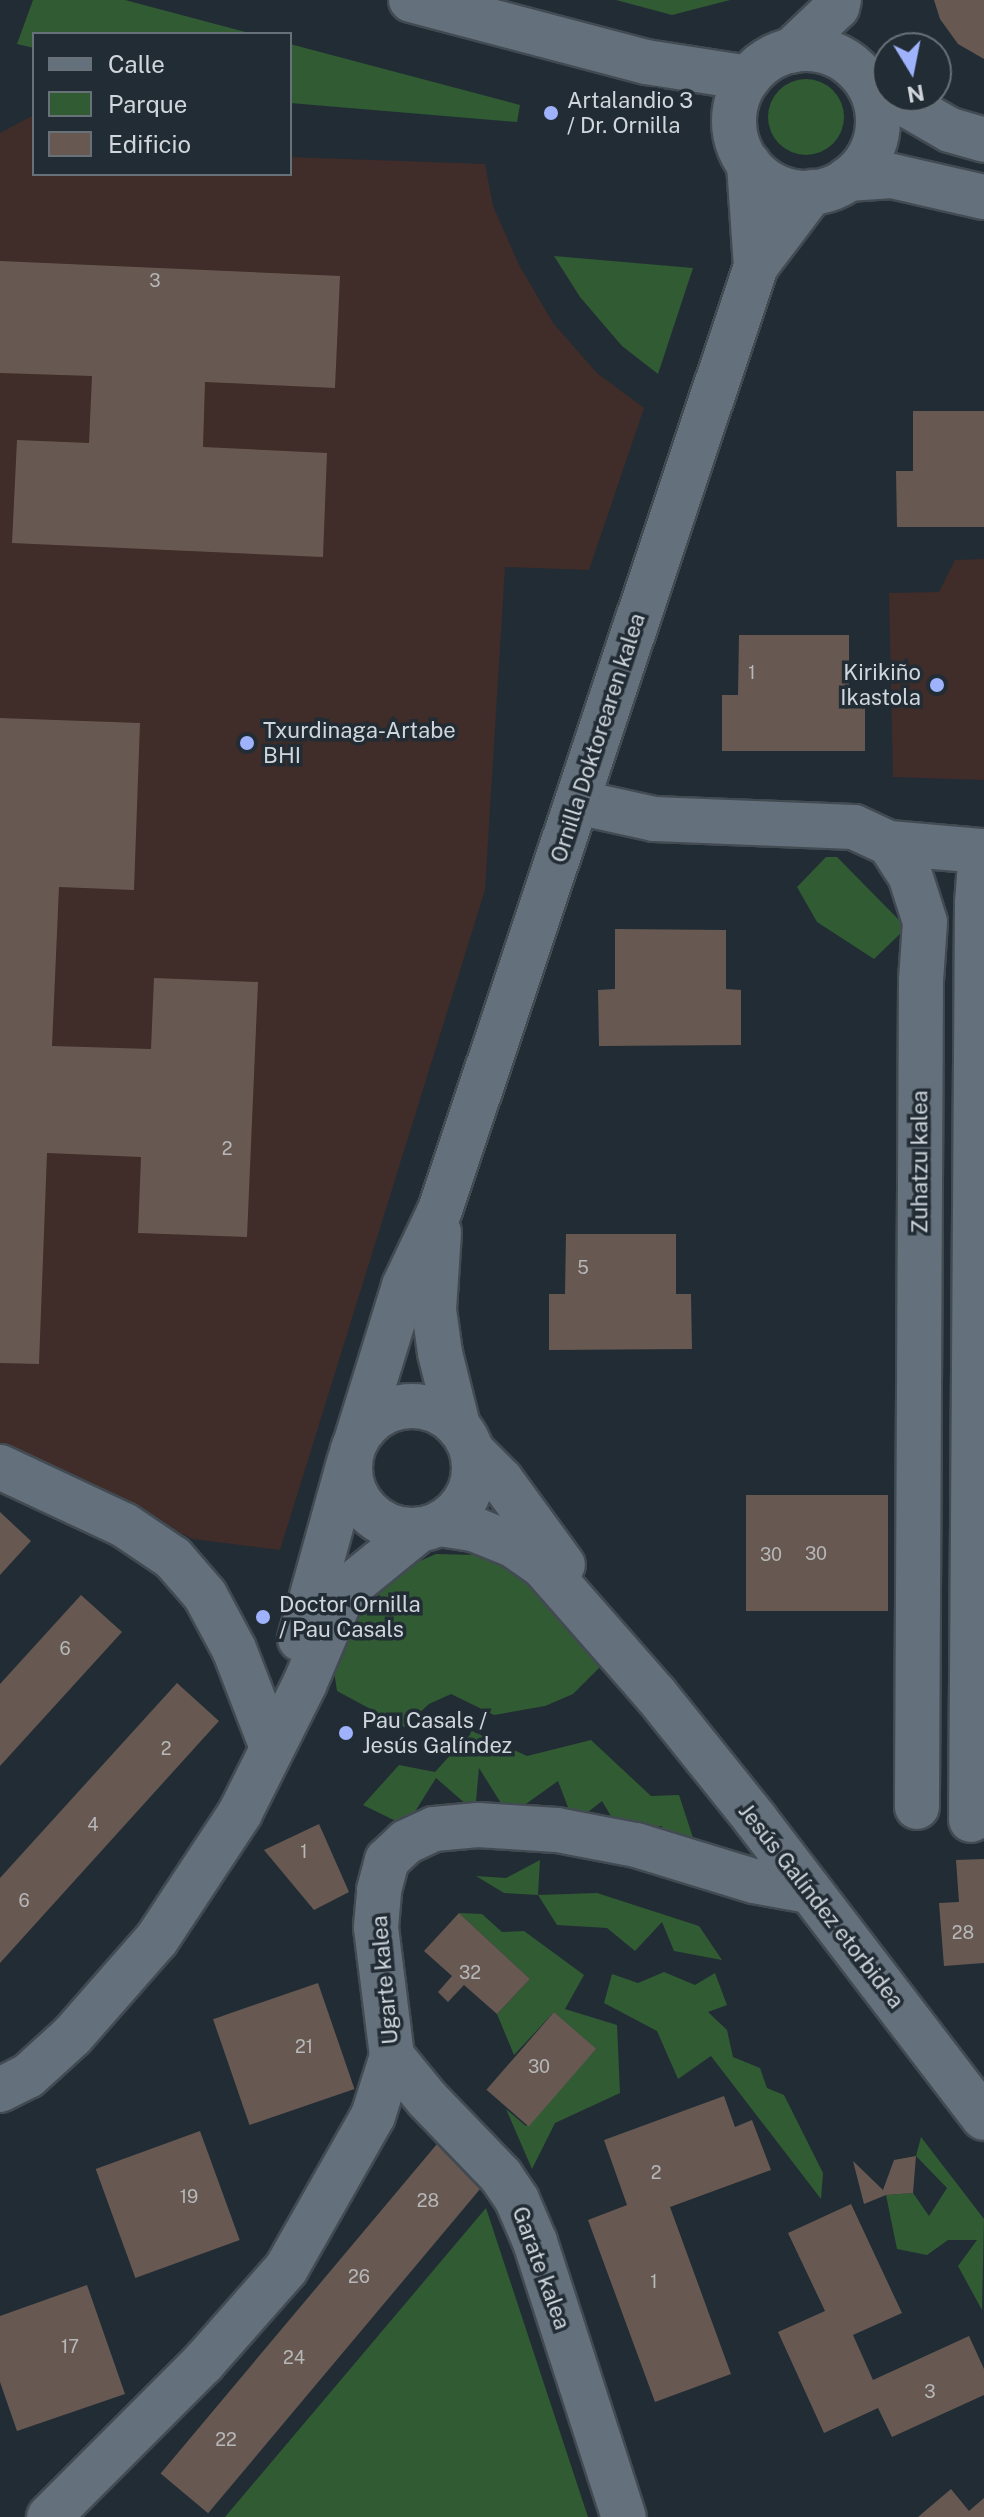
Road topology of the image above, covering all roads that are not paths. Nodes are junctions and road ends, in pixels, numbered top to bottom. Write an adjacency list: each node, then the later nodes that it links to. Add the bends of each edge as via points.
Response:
1 (411, 0): 4 (street)
2 (838, 4): 3 (street); 6 (street)
3 (791, 51): 5 (street, via 768,61); 7 (street, via 828,50)
4 (646, 62): 5 (street); 10 (street)
5 (749, 78): 10 (street, via 740,93)
6 (872, 78)
7 (872, 82)
8 (876, 112): 13 (street, via 878,132 862,166)
9 (921, 112): 11 (street, via 950,130)
10 (735, 123): 12 (street)
11 (984, 140)
12 (749, 164): 13 (street, via 775,187); 15 (street, Ornilla Doktorearen kalea)
13 (830, 186): 14 (street, via 892,176); 15 (street, Ornilla Doktorearen kalea)
14 (984, 197)
15 (756, 266): 16 (street, Ornilla Doktorearen kalea)
16 (577, 802): 17 (street, via 654,819 854,827); 18 (street, Ornilla Doktorearen kalea)
17 (889, 843): 25 (street, Zuhatzu kalea, via 910,875 925,922); 26 (street, via 981,851)
18 (440, 1210): 19 (street, Ornilla Doktorearen kalea, via 434,1310 440,1353); 20 (street, Ornilla Doktorearen kalea, via 404,1286)
19 (466, 1439): 20 (street, via 430,1408 396,1407 374,1419); 22 (street, via 475,1466 469,1493 462,1506); 23 (street, Jesús Galíndez etorbidea)
20 (353, 1450): 22 (street, via 353,1489 368,1513 392,1527); 24 (street, Ornilla Doktorearen kalea)
21 (0, 1467): 24 (street, via 124,1525 173,1558 205,1595 234,1649)
22 (430, 1527): 23 (street, Jesús Galíndez etorbidea, via 476,1530 513,1545 544,1567); 24 (street, via 344,1591 305,1683)
23 (656, 1695): 27 (street, Jesús Galíndez etorbidea)
24 (271, 1745): 29 (street, via 240,1813 157,1939 72,2036)
25 (917, 1807)
26 (971, 1820)
27 (809, 1891): 28 (street, Ugarte kalea, via 754,1881 636,1845 557,1830 478,1825 434,1829 406,1842 387,1860 379,1890 376,1927); 30 (street, Jesús Galíndez etorbidea)
28 (392, 2056): 31 (street, Ugarte kalea, via 373,2116 286,2269 203,2363); 32 (street, Garate kalea, via 517,2200)
29 (9, 2072)
30 (984, 2118)
31 (49, 2517)
32 (624, 2517)

